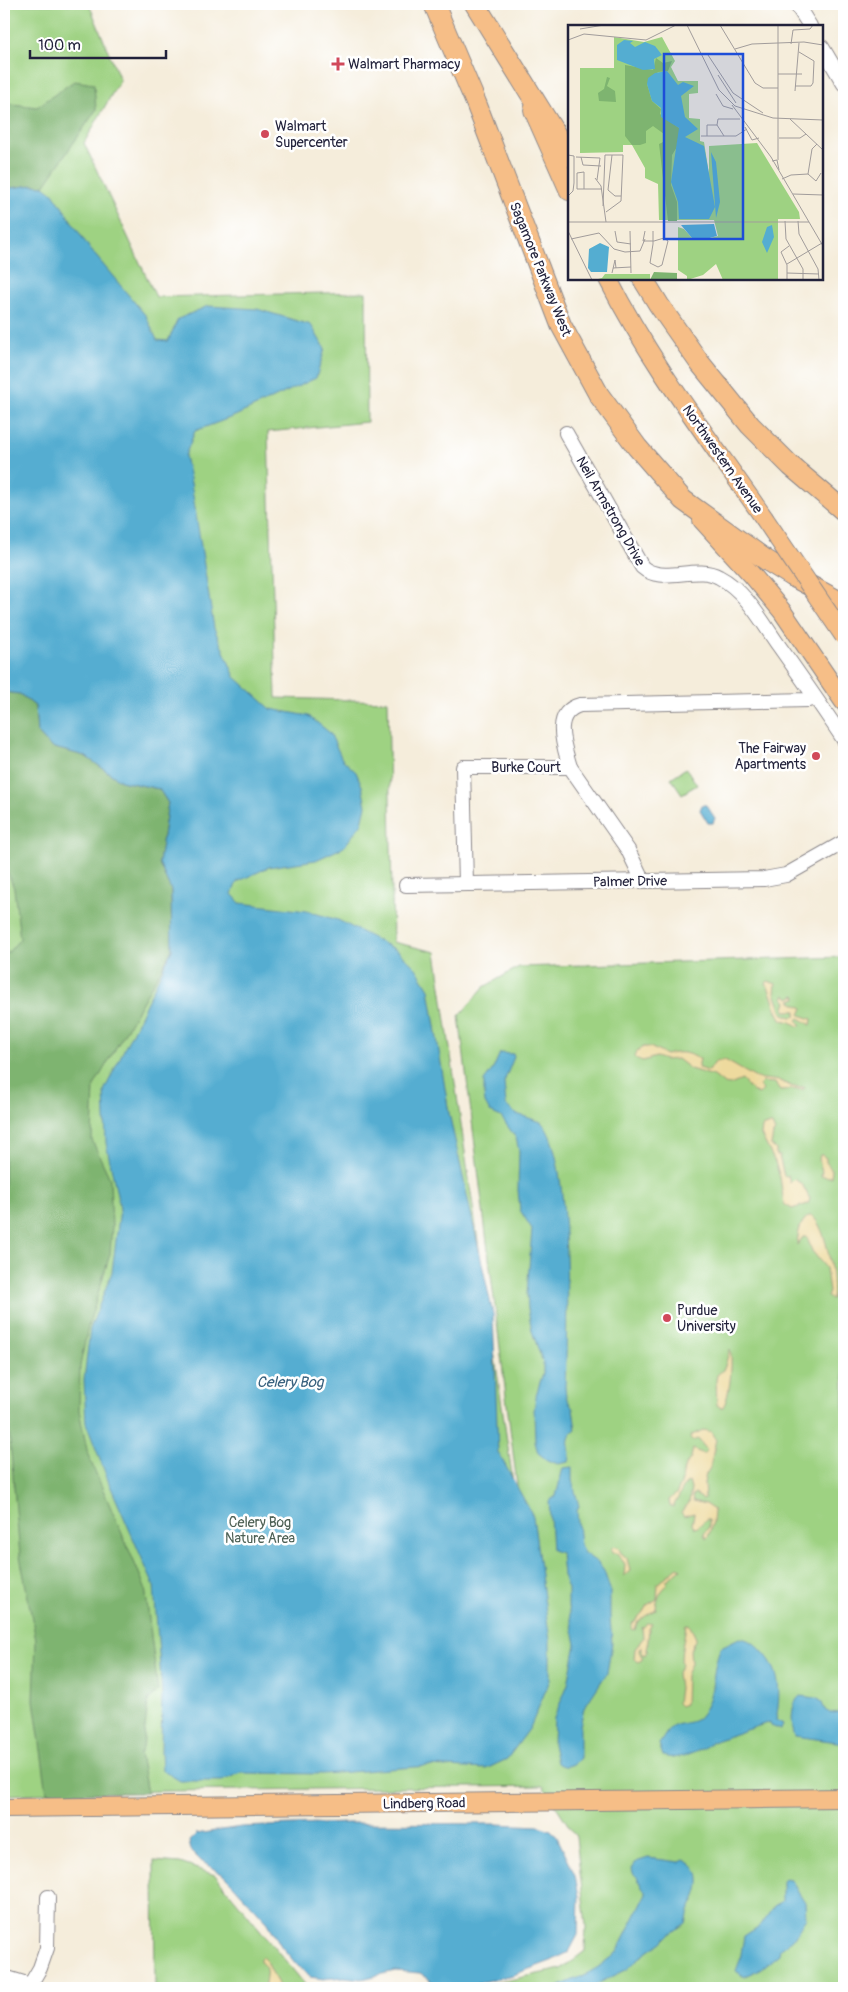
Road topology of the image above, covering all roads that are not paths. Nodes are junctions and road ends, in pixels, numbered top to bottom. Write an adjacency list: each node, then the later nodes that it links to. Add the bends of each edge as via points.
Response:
1 (434, 4): 13 (highway, Sagamore Parkway West, via 476,103 561,325 600,395 637,446)
2 (475, 4): 7 (highway)
3 (796, 4): 4 (street)
4 (809, 25)
5 (823, 49): 6 (street)
6 (844, 84)
7 (525, 87): 8 (highway); 9 (main road)
8 (568, 154)
9 (568, 189)
10 (608, 280): 16 (main road, Northwestern Avenue, bridge, via 624,312 666,376)
11 (644, 280): 14 (highway, via 699,362 750,425 791,466)
12 (566, 433): 17 (street, Neil Armstrong Drive, via 642,567 660,574 705,572 731,583)
13 (683, 500): 15 (highway, Sagamore Parkway West, via 766,560); 18 (main road, via 782,611)
14 (844, 511)
15 (844, 604)
16 (844, 636)
17 (816, 698): 19 (street, Neil Armstrong Drive); 20 (street, via 572,707 566,711 561,726)
18 (844, 702)
19 (844, 740)
20 (570, 766): 22 (street, Burke Court, via 628,850); 23 (street, Burke Court, via 463,767)
21 (844, 842): 22 (street, Palmer Drive, via 802,868 776,878)
22 (644, 880): 23 (street, Palmer Drive)
23 (466, 883): 24 (street, Palmer Drive)
24 (406, 885)
25 (844, 1798): 26 (main road, Lindberg Road)
26 (4, 1808)
27 (48, 1897): 29 (street, via 47,1948)
28 (4, 1977): 29 (street)
29 (31, 1987)

